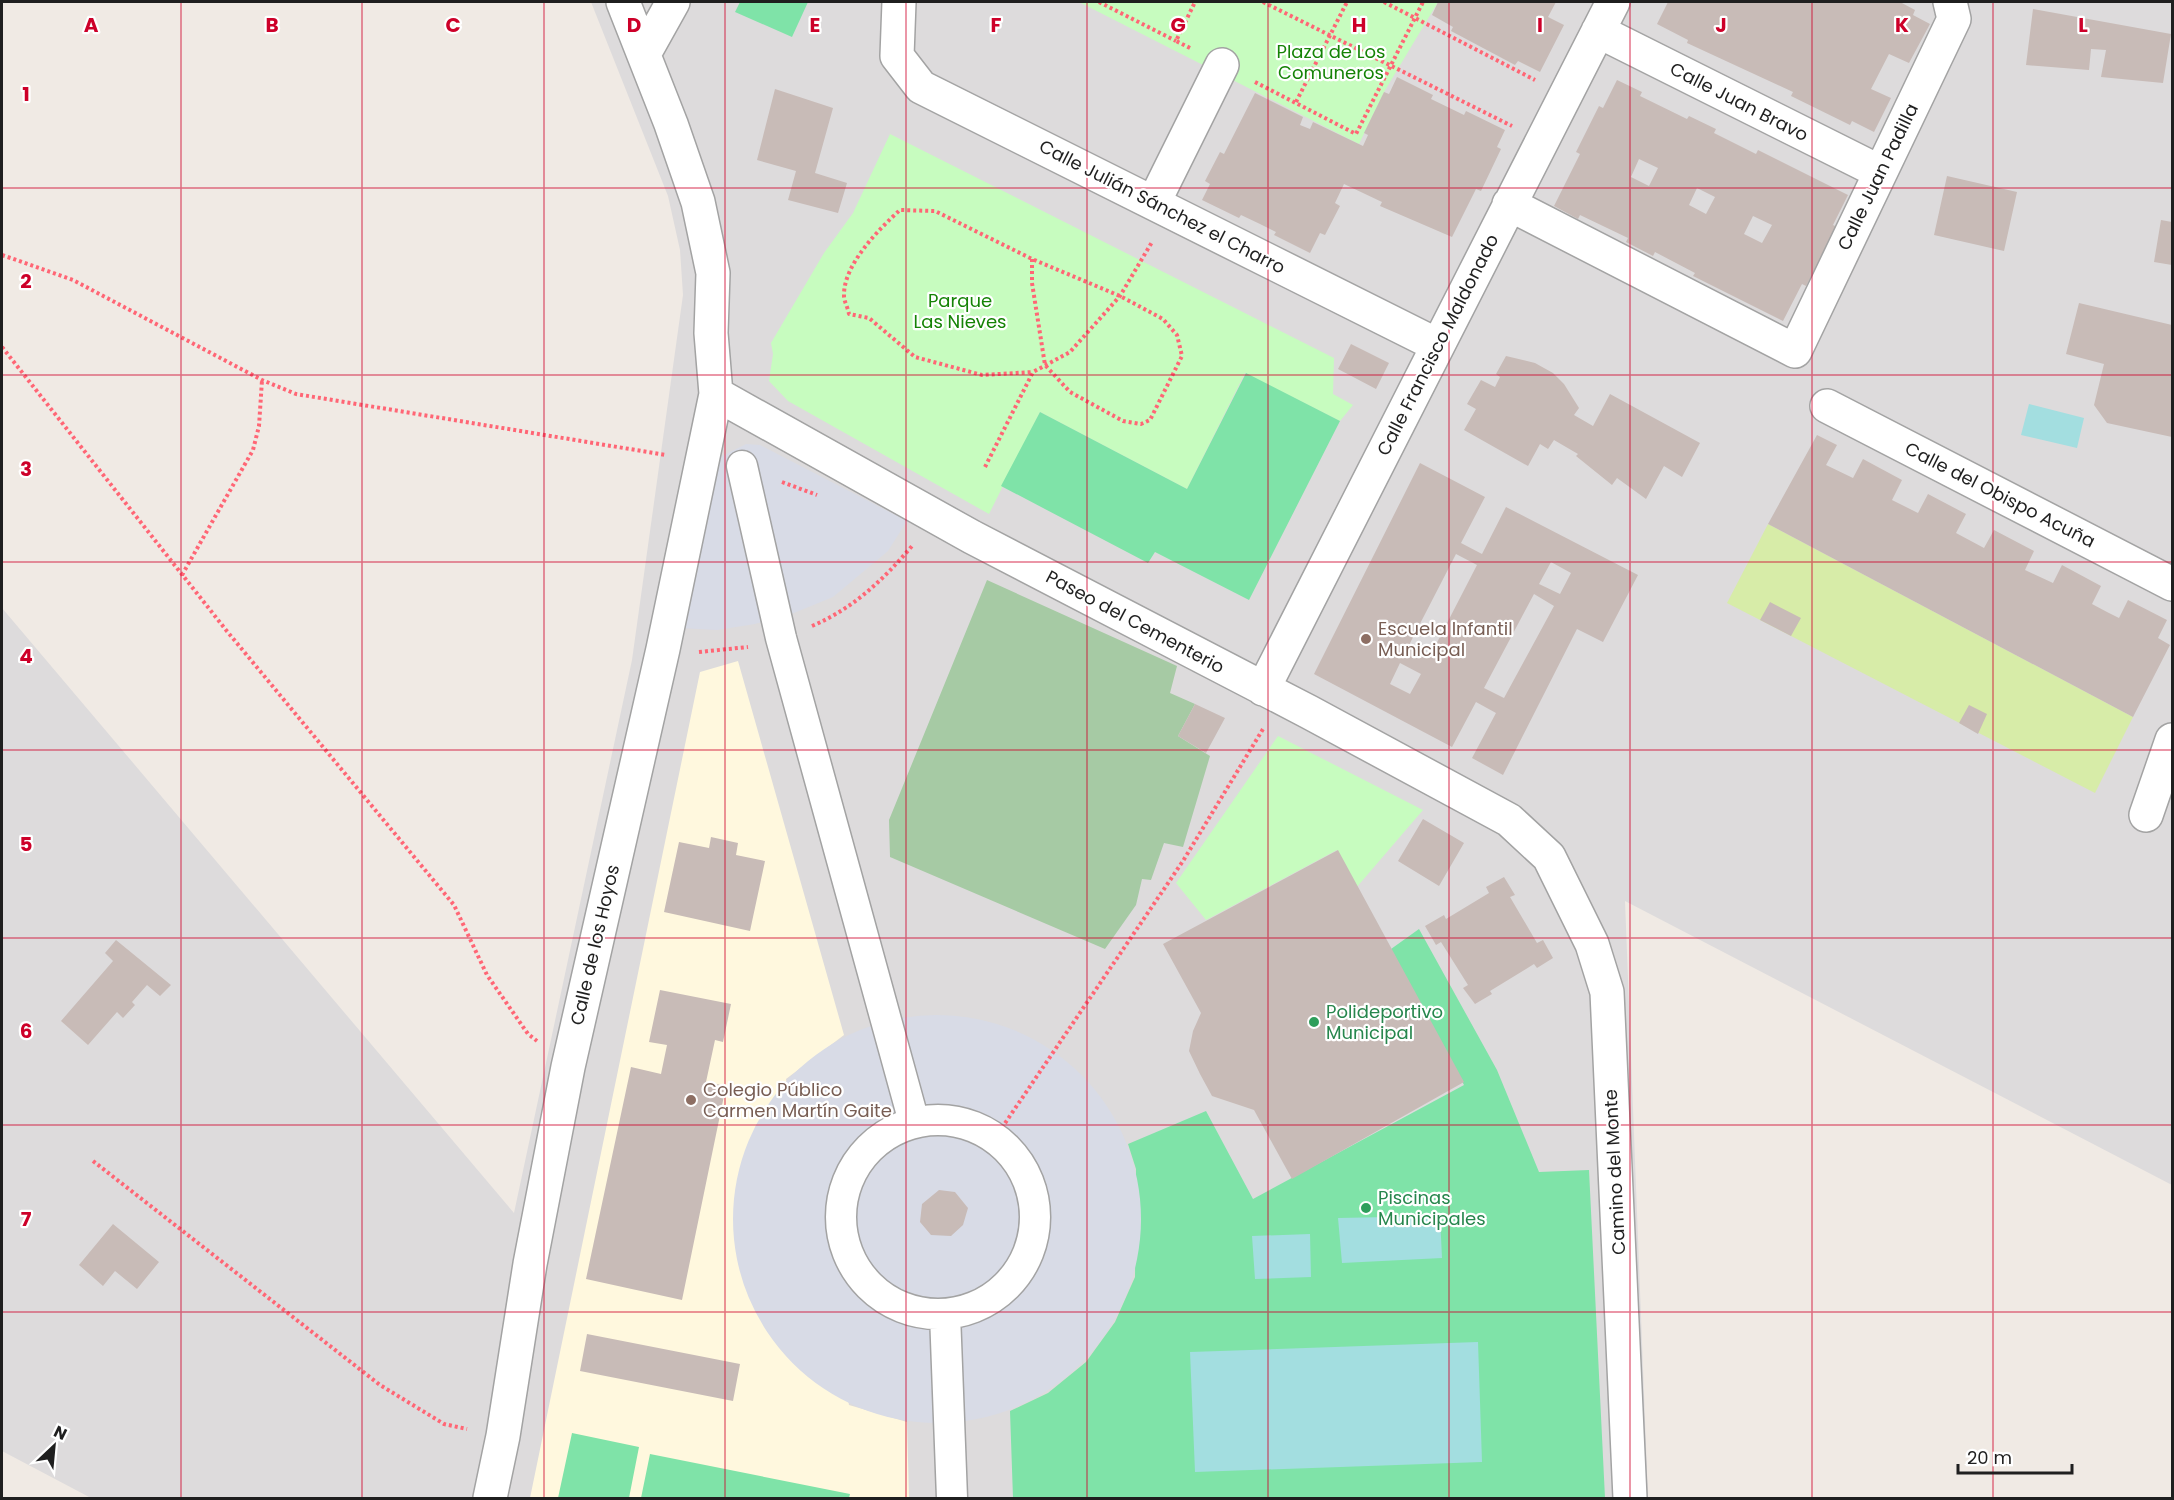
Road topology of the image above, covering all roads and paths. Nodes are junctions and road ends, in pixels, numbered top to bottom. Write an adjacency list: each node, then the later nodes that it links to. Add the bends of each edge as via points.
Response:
1 (899, 2): 20 (street, Calle Julián Sánchez el Charro, via 897,56 921,87)
2 (1099, 2): 13 (path)
3 (1263, 2): 12 (path)
4 (1347, 2): 12 (path)
5 (1384, 2): 10 (path)
6 (1423, 2): 10 (path)
7 (1613, 2): 11 (street, Calle Francisco Maldonado)
8 (1950, 2): 18 (street, Calle Juan Padilla, via 1954,19)
9 (648, 10): 29 (street, Calle de los Hoyos, via 644,54 698,202 713,273 711,333)
10 (1415, 18): 15 (path); 16 (path)
11 (1598, 30): 16 (street, Calle Francisco Maldonado); 18 (street, Calle Juan Bravo)
12 (1330, 35): 15 (path); 15 (path, via 1296,102 1356,134)
13 (1176, 41)
14 (1222, 65): 20 (street)
15 (1390, 65): 17 (path)
16 (1564, 96): 17 (street, Calle Francisco Maldonado)
17 (1542, 141): 19 (street, Calle Francisco Maldonado)
18 (1880, 172): 19 (street, Calle Juan Padilla, via 1795,351)
19 (1509, 204): 24 (street, Calle Francisco Maldonado)
20 (1162, 206): 23 (path, via 1142,261); 24 (street, Calle Julián Sánchez el Charro)
21 (2, 255): 28 (path, via 73,280)
22 (1032, 259): 23 (path); 26 (path); 27 (path, via 935,211 900,210 878,230 854,262 844,295 849,314 868,318 915,357 982,375)
23 (1120, 296): 26 (path, via 1070,352); 26 (path, via 1163,319 1177,335 1182,356 1150,420 1142,424 1123,421 1070,392)
24 (1437, 345): 36 (street, Calle Francisco Maldonado)
25 (2, 347): 34 (path)
26 (1045, 365): 27 (path)
27 (1033, 372): 33 (path)
28 (262, 380): 31 (path, via 296,394); 34 (path, via 253,450)
29 (716, 394): 36 (street, Paseo del Cementerio); 40 (street, Calle de los Hoyos, via 663,649)
30 (1827, 406): 35 (street, Calle del Obispo Acuña)
31 (667, 455)
32 (742, 466): 41 (street, via 781,638)
33 (985, 467)
34 (182, 575): 40 (path, via 454,905 487,975 528,1034)
35 (2172, 584)
36 (1266, 704): 39 (street, Paseo del Cementerio, via 1509,820); 42 (path, via 1183,861)
37 (2172, 740): 38 (street)
38 (2146, 814)
39 (1549, 857): 48 (street, Camino del Monte, via 1592,944 1607,992)
40 (568, 1066): 46 (street, Calle de los Hoyos)
41 (915, 1122): 42 (street, via 956,1121); 44 (street, via 873,1144 857,1163 846,1185 841,1208 842,1232 848,1255 878,1293 898,1306)
42 (995, 1138): 44 (street, via 1012,1154 1033,1196 1032,1243 1023,1265 1008,1284 979,1304)
43 (93, 1161): 45 (path, via 380,1385)
44 (945, 1314): 47 (street)
45 (444, 1424)
46 (490, 1498)
47 (952, 1498)
48 (1630, 1498)

